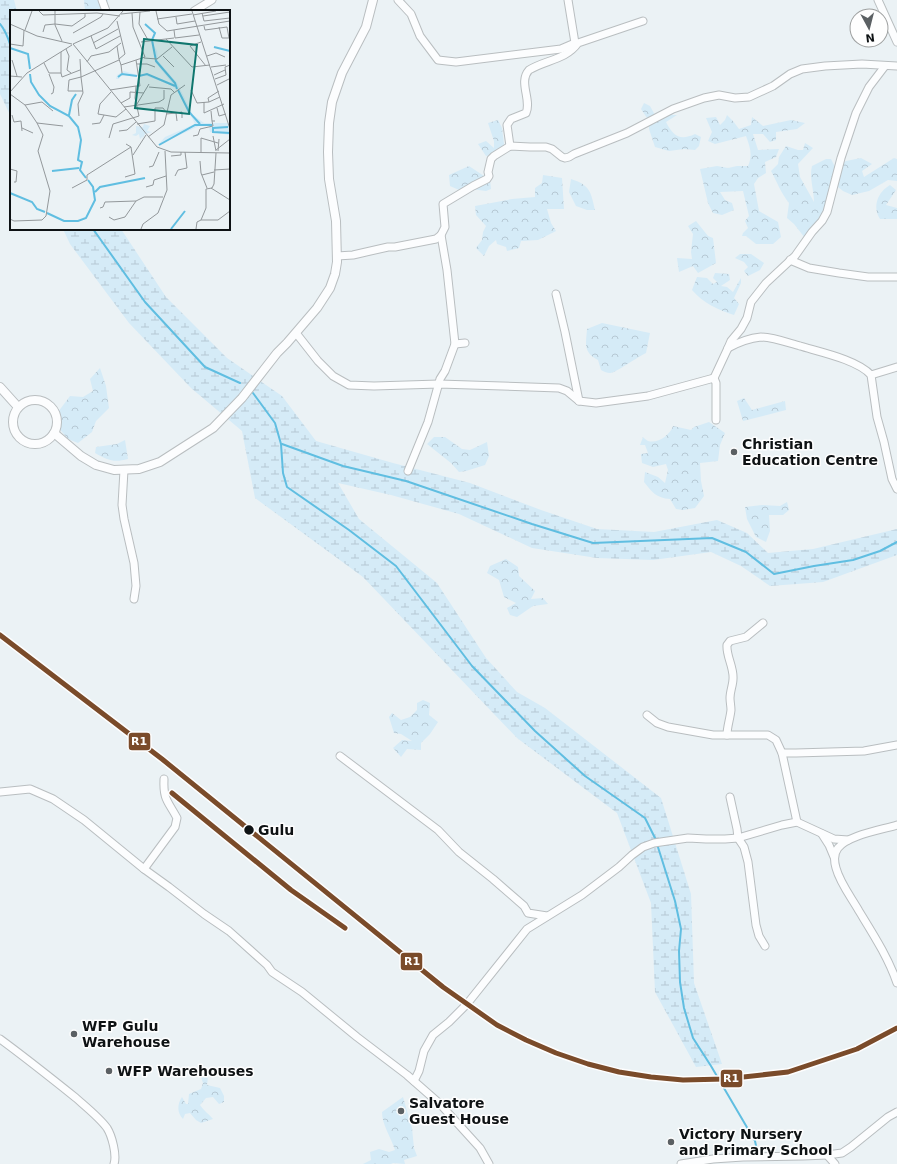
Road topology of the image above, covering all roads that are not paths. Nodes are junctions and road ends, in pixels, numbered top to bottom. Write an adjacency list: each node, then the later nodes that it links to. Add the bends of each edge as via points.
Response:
1 (102, 0): 7 (street)
2 (212, 0): 8 (street)
3 (373, 0): 15 (street, via 366,27 337,86 329,123 329,179 336,221)
4 (398, 0): 5 (street, via 411,14 420,36 438,60 456,62 561,48 575,43)
5 (568, 0)
6 (878, 0): 10 (street)
7 (106, 10)
8 (196, 10)
9 (643, 21): 13 (street, via 578,43 573,50 556,60 529,70 525,83 527,111 511,119 506,125)
10 (897, 42)
11 (885, 66): 12 (street); 13 (street, via 862,64 802,69 749,97 719,95 673,109 627,133 568,157 546,146); 16 (street, via 869,87 856,113 827,212)
12 (897, 66)
13 (510, 146): 14 (street, via 491,160 487,179 443,204 445,227)
14 (441, 235): 15 (street, via 436,239); 21 (street)
15 (337, 256): 19 (street, via 330,288)
16 (790, 260): 17 (street, via 809,268 839,273); 22 (street, via 751,302 747,318)
17 (897, 277)
18 (556, 294): 28 (street)
19 (296, 333): 26 (street, via 333,376 349,385); 32 (street, via 242,398 213,428 160,462 139,470)
20 (465, 343): 21 (street)
21 (455, 344): 26 (street)
22 (728, 348): 24 (street, via 764,337 828,354 868,371); 25 (street)
23 (897, 368): 24 (street)
24 (871, 375): 34 (street, via 877,417 892,479)
25 (714, 378): 28 (street, via 648,396 596,403); 30 (street, via 717,398)
26 (439, 384): 28 (street, via 559,388); 33 (street, via 428,422)
27 (0, 387): 29 (street)
28 (579, 400)
29 (18, 407): 31 (street, via 31,399 43,400 52,407 57,417); 31 (street, via 13,414 12,426 17,436 27,443 39,444 50,439)
30 (716, 420)
31 (54, 433): 32 (street, via 81,456 96,464 114,470)
32 (124, 470): 35 (street, via 122,505 133,554 136,586)
33 (408, 471)
34 (897, 489)
35 (134, 599)
36 (763, 624): 38 (street, via 746,637 730,641 727,645 733,676)
37 (647, 715): 38 (street, via 668,727)
38 (727, 736): 40 (street, via 768,735 776,740)
39 (897, 745): 40 (street, via 864,751)
40 (782, 753): 45 (street)
41 (340, 756): 52 (street, via 438,830 459,852 524,906)
42 (164, 779): 51 (street, via 166,800 177,818 175,827)
43 (0, 792): 51 (street, via 30,789 53,799 84,820)
44 (730, 797): 48 (street)
45 (796, 822): 47 (street); 48 (street)
46 (897, 825): 49 (street)
47 (822, 834): 49 (street, via 834,839); 50 (street)
48 (738, 838): 53 (street, via 688,838 643,847 582,895); 55 (street, via 744,847 748,862 756,925)
49 (848, 840): 50 (street, via 838,848)
50 (834, 857): 56 (street, via 842,882 876,938)
51 (144, 869): 58 (street, via 229,931 272,972 302,992)
52 (528, 913): 53 (street); 54 (street)
53 (548, 916): 54 (street)
54 (527, 929): 58 (street, via 467,1004 433,1035 424,1051)
55 (765, 946)
56 (897, 983)
57 (0, 1039): 62 (street, via 46,1073 102,1122 111,1135)
58 (414, 1081): 63 (street, via 440,1104 480,1148)
59 (897, 1112): 60 (street)
60 (842, 1153): 61 (street); 66 (street)
61 (827, 1155): 64 (street, via 743,1157); 65 (street)
62 (114, 1164)
63 (490, 1164)
64 (681, 1164)
65 (835, 1164)
66 (839, 1164)

